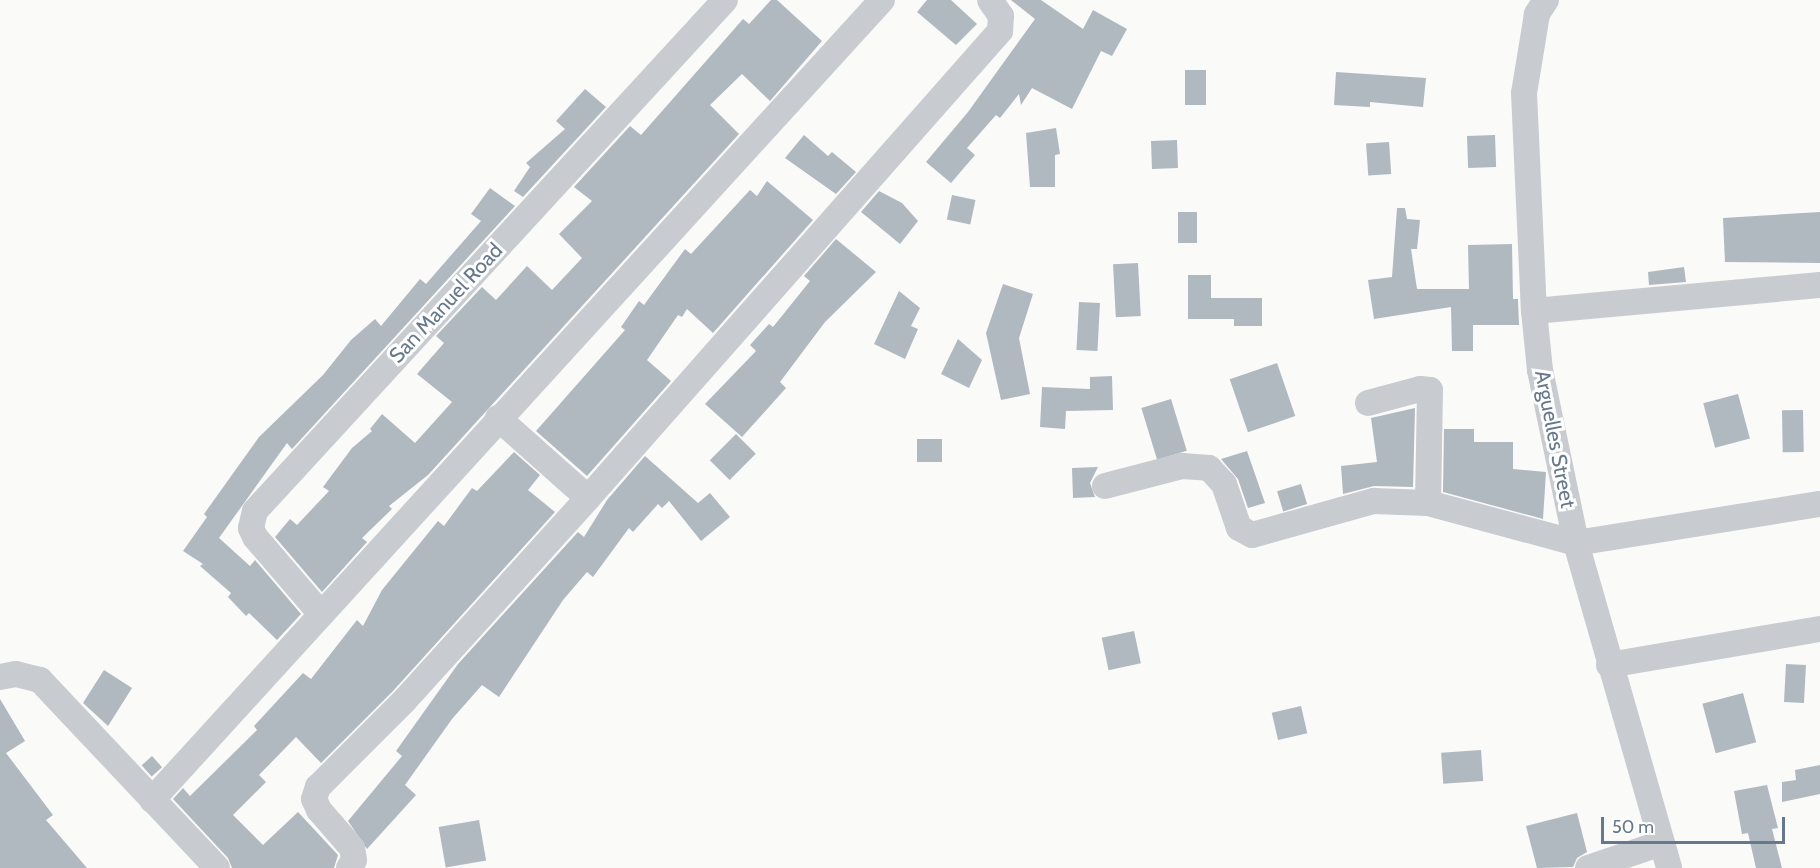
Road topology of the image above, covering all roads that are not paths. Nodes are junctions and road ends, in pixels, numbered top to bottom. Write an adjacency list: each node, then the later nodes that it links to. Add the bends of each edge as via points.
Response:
1 (724, 0): 14 (street, San Manuel Road, via 255,511 251,528 255,537)
2 (882, 0): 8 (street)
3 (990, 0): 10 (street, via 1001,16 1000,31)
4 (1546, 0): 6 (street, Arguelles Street, via 1537,14 1524,93)
5 (1820, 285): 6 (street)
6 (1534, 311): 13 (street, Arguelles Street, via 1551,434)
7 (1368, 403): 11 (street, via 1420,389 1430,390)
8 (498, 418): 10 (street); 14 (street)
9 (1105, 486): 11 (street, via 1182,466 1209,468 1224,484 1239,528 1252,535 1374,501)
10 (588, 498): 21 (street, via 404,701 318,787 314,799 319,810 351,848 354,860)
11 (1428, 503): 13 (street)
12 (1820, 504): 13 (street)
13 (1576, 543): 16 (street, Arguelles Street)
14 (321, 614): 18 (street)
15 (1820, 629): 16 (street)
16 (1609, 665): 19 (street, Arguelles Street)
17 (0, 677): 18 (street, via 16,674 40,680)
18 (152, 800): 20 (street)
19 (1662, 843): 22 (street); 23 (street, Arguelles Street)
20 (216, 868)
21 (349, 868)
22 (1588, 868)
23 (1669, 868)

